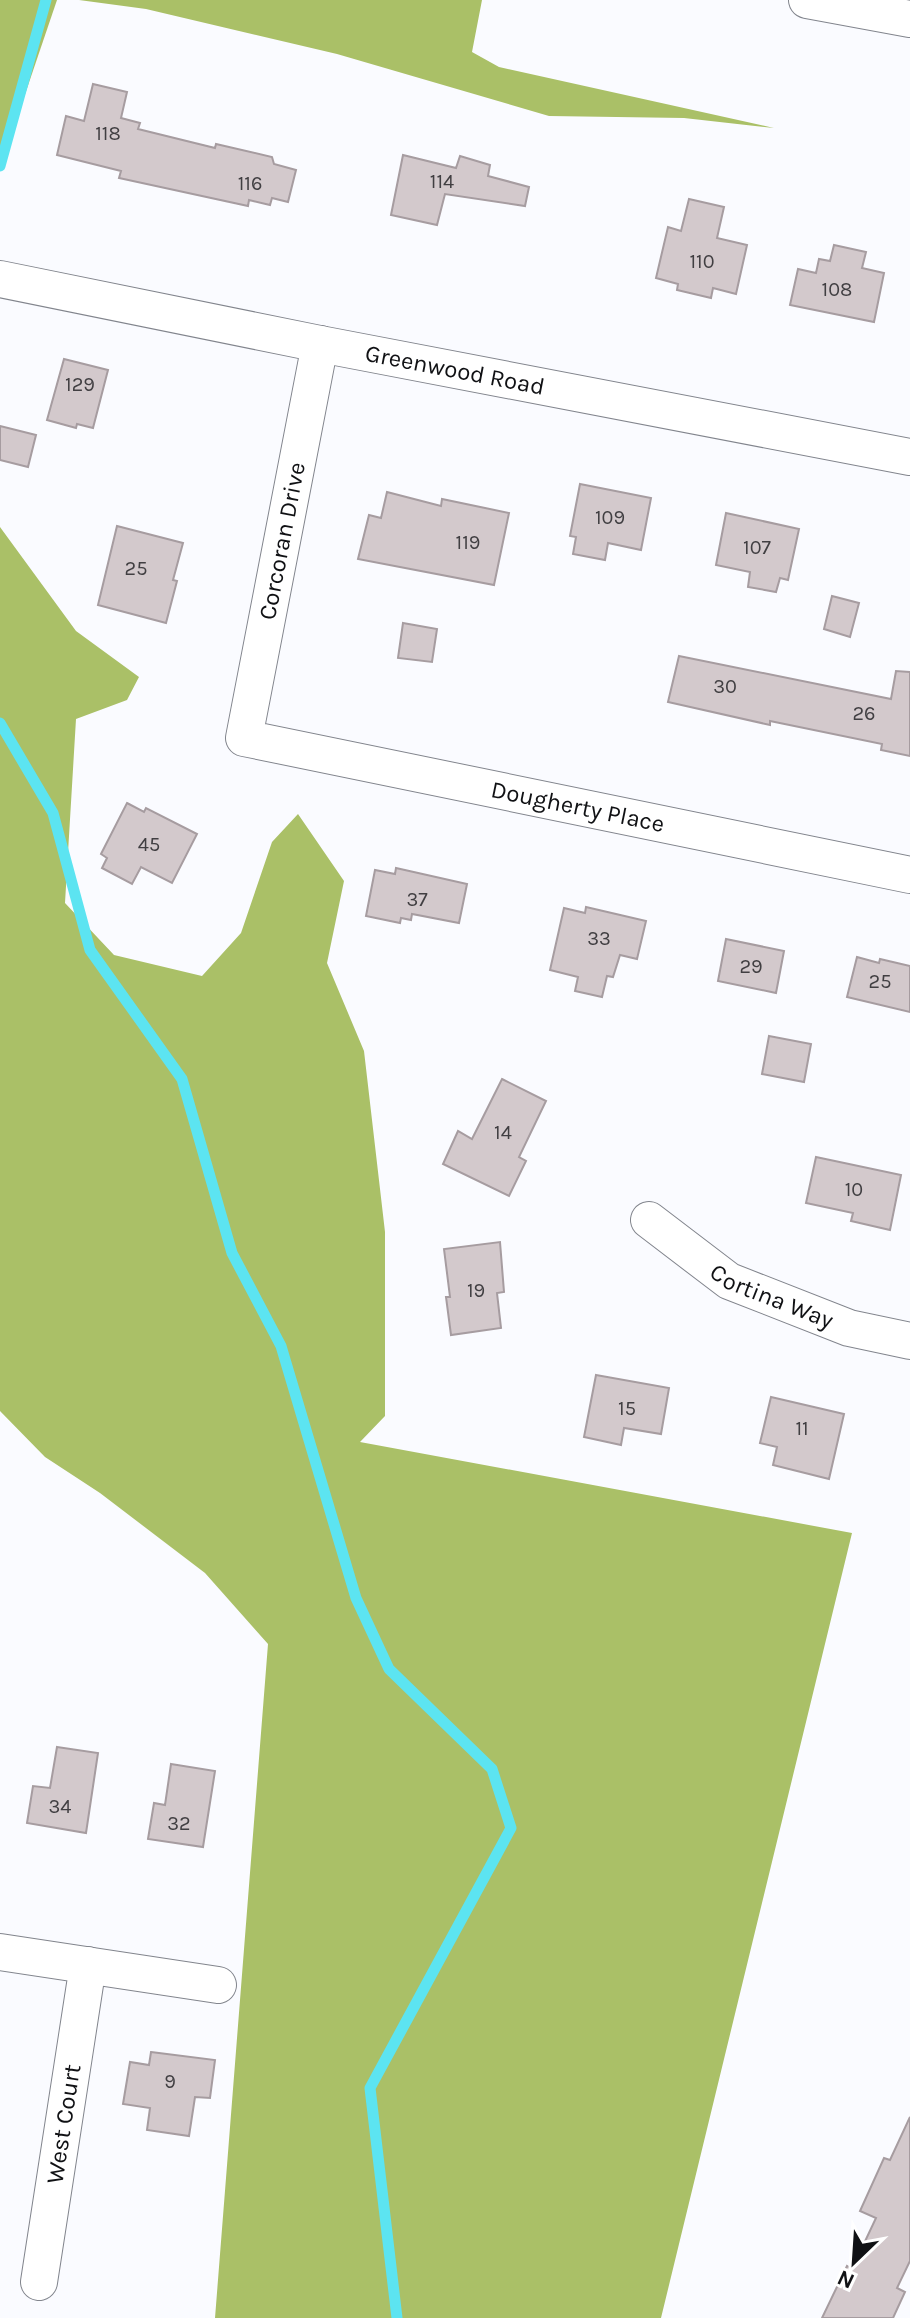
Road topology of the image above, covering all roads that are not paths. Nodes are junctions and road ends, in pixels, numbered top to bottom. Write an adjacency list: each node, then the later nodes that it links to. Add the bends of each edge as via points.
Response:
1 (807, 0): 2 (street)
2 (910, 19)
3 (0, 279): 4 (street, Greenwood Road)
4 (320, 344): 5 (street, Greenwood Road); 6 (street, Corcoran Drive)
5 (910, 457)
6 (244, 738): 7 (street, Dougherty Place)
7 (910, 875)
8 (649, 1220): 9 (street, Cortina Way, via 729,1281 849,1328)
9 (910, 1341)
10 (0, 1952): 11 (street)
11 (88, 1965): 12 (street); 13 (street, West Court)
12 (218, 1985)
13 (39, 2282)

